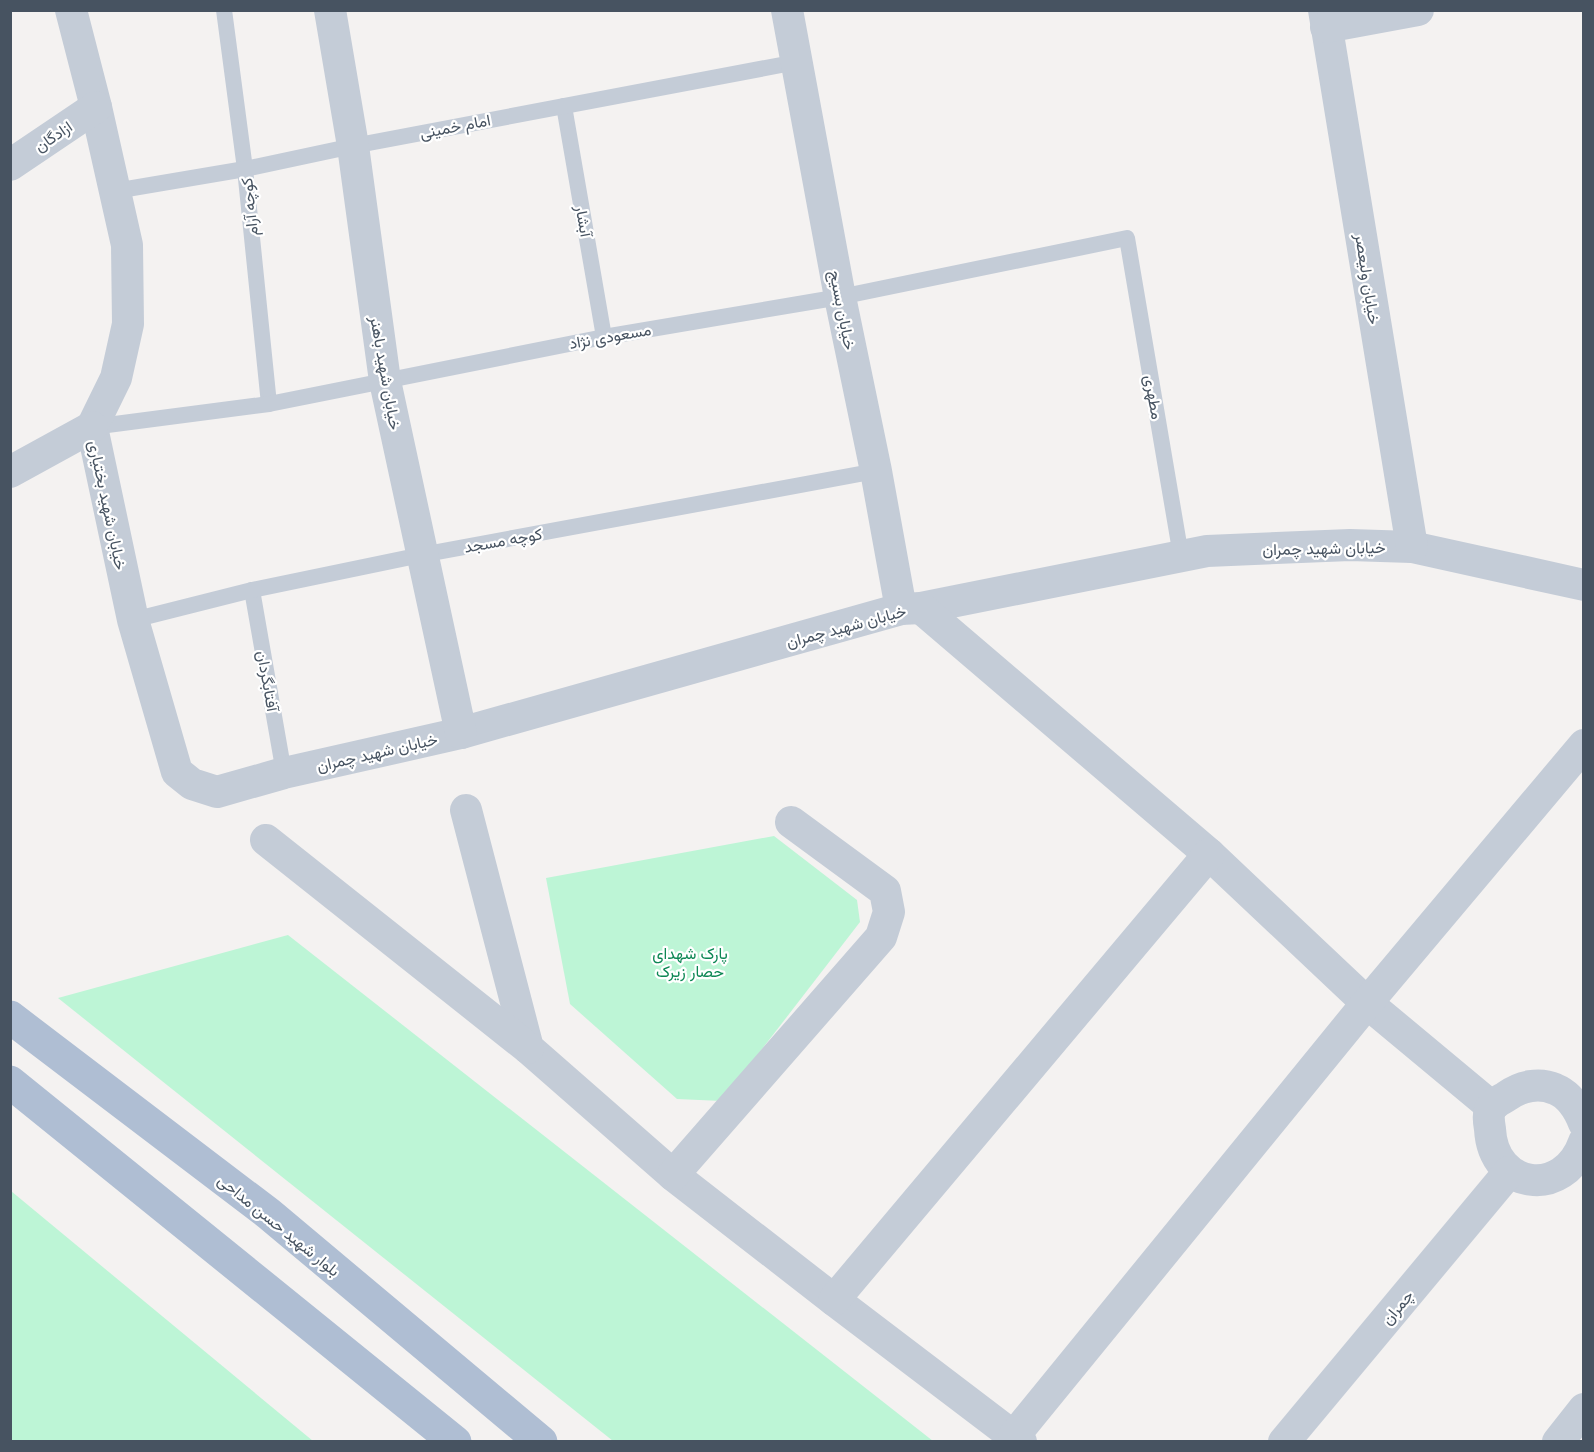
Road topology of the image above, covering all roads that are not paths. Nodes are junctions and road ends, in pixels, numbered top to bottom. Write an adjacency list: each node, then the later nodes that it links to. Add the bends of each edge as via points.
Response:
1 (71, 10): 9 (street, خیابان شهید بختیاری)
2 (224, 10): 12 (lane, کوچه آرام)
3 (330, 10): 10 (street, خیابان شهید باهنر)
4 (786, 10): 7 (street, خیابان بسیج)
5 (1418, 10): 6 (street)
6 (1325, 19): 22 (street, خیابان ولیعصر)
7 (796, 62): 8 (lane, امام خمینی); 15 (street, خیابان بسیج)
8 (564, 106): 10 (lane, امام خمینی); 16 (lane, آبشار)
9 (96, 107): 11 (street, ازادگان); 13 (street, خیابان شهید بختیاری)
10 (353, 146): 12 (lane, امام خمینی); 17 (street, خیابان شهید باهنر)
11 (10, 165)
12 (245, 169): 13 (lane, امام خمینی); 18 (lane, کوچه آرام)
13 (115, 191): 19 (street, خیابان شهید بختیاری, via 127,245 128,324 116,378)
14 (1127, 238): 15 (lane, مسعودی نژاد); 24 (lane, مطهری)
15 (840, 297): 16 (lane, مسعودی نژاد); 20 (street, خیابان بسیج)
16 (604, 337): 17 (lane, مسعودی نژاد)
17 (385, 381): 18 (lane, مسعودی نژاد); 23 (street, خیابان شهید باهنر)
18 (269, 404): 19 (lane, مسعودی نژاد)
19 (92, 427): 21 (street); 28 (street, خیابان شهید بختیاری)
20 (876, 471): 23 (lane, کوچه مسجد); 27 (street, خیابان بسیج)
21 (10, 472)
22 (1412, 547): 24 (street, خیابان شهید چمران, via 1350,545 1207,551); 25 (street, خیابان شهید چمران)
23 (421, 555): 26 (lane, کوچه مسجد); 29 (street, خیابان شهید باهنر)
24 (1181, 556): 27 (street, خیابان شهید چمران)
25 (1584, 585)
26 (252, 590): 28 (lane, کوچه مسجد); 31 (lane, آفتابگردان)
27 (911, 609): 29 (street, خیابان شهید چمران); 36 (street)
28 (133, 620): 32 (street, خیابان شهید بختیاری, via 177,772)
29 (460, 733): 31 (street, خیابان شهید چمران)
30 (1584, 746): 37 (street)
31 (284, 773): 32 (street, خیابان شهید چمران, via 217,792)
32 (192, 784)
33 (466, 810): 39 (street)
34 (791, 822): 46 (street, via 885,891 889,912 884,929)
35 (266, 840): 39 (street)
36 (1209, 854): 37 (street); 47 (street)
37 (1367, 1003): 42 (street); 49 (street)
38 (10, 1017): 51 (main road, بلوار شهید حسن مداحی, via 269,1214)
39 (528, 1048): 46 (street)
40 (10, 1082): 50 (main road)
41 (1576, 1087): 42 (street, via 1525,1087); 43 (street)
42 (1492, 1107): 45 (street, via 1491,1146)
43 (1584, 1123)
44 (1579, 1163): 45 (street, via 1555,1177 1540,1180 1524,1179)
45 (1509, 1172): 52 (street, چمران)
46 (673, 1175): 47 (street)
47 (834, 1300): 49 (street)
48 (1584, 1409): 53 (street)
49 (1018, 1439)
50 (455, 1442)
51 (541, 1442)
52 (1284, 1442)
53 (1558, 1442)

